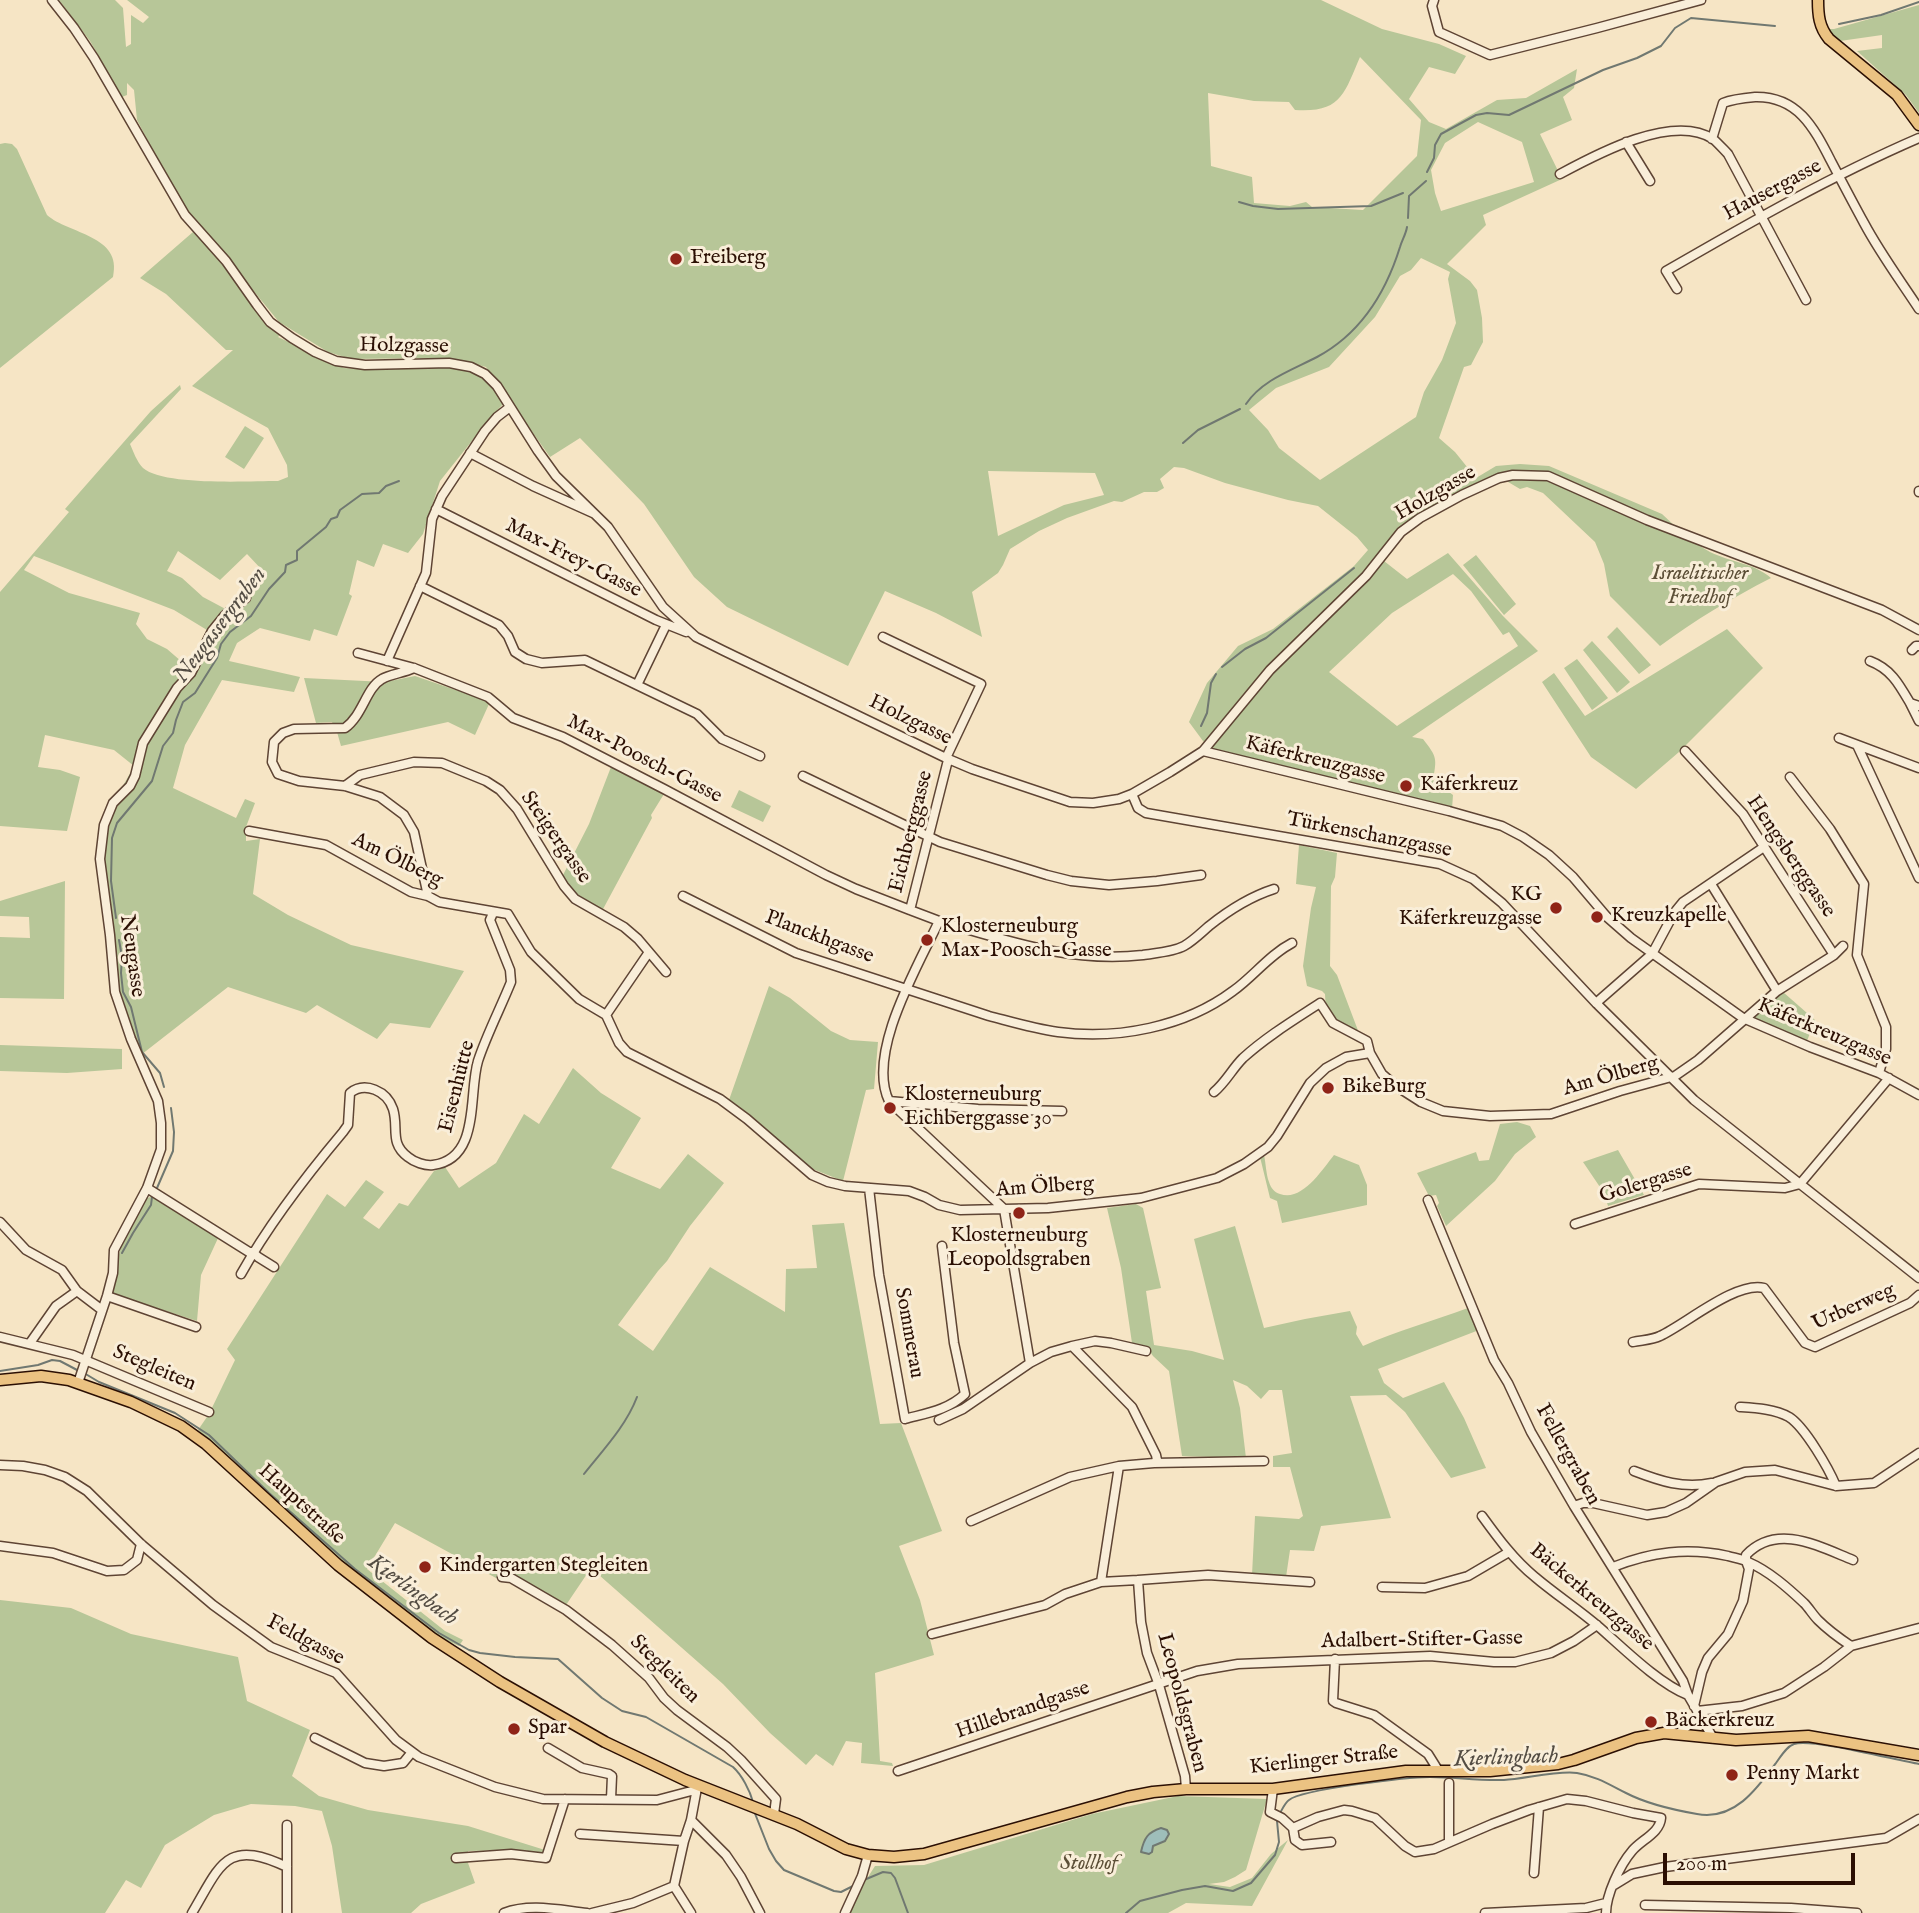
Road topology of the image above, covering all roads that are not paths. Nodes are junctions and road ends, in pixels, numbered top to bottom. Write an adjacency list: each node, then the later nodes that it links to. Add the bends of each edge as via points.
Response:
1 (52, 0): 16 (street, Holzgasse, via 93,58 185,215 279,329 337,361 471,367 491,379)
2 (1434, 0): 3 (street, via 1439,32 1490,55)
3 (1701, 0)
4 (1818, 0): 5 (main road, via 1822,31 1897,95)
5 (1919, 125)
6 (1919, 138): 10 (street, Hausergasse)
7 (1713, 139): 8 (street, via 1687,130); 10 (street, via 1723,103 1770,97 1789,106 1815,130); 12 (street, via 1728,154)
8 (1626, 142): 9 (street); 11 (street)
9 (1560, 174)
10 (1839, 176): 12 (street, Hausergasse); 15 (street)
11 (1650, 181)
12 (1762, 215): 13 (street, Hausergasse, via 1666,271); 14 (street)
13 (1677, 289)
14 (1806, 300)
15 (1919, 309)
16 (510, 407): 17 (street); 18 (street, Holzgasse)
17 (470, 453): 19 (street); 20 (street)
18 (563, 483): 19 (street); 21 (street, Holzgasse)
19 (555, 496): 21 (street)
20 (436, 509): 22 (street); 25 (street, Max-Frey-Gasse)
21 (596, 514): 24 (street, Holzgasse)
22 (420, 586): 31 (street); 34 (street, via 499,625 515,652 526,659 542,663 585,660)
23 (246, 598): 81 (street, Neugasse, via 212,631 191,673 143,743 135,776 113,803 104,825 100,859 115,992 157,1098 161,1123 161,1149)
24 (663, 607): 25 (street); 28 (street, Holzgasse)
25 (656, 620): 26 (street, Max-Frey-Gasse)
26 (666, 625): 28 (street, Max-Frey-Gasse); 34 (street)
27 (1919, 630): 40 (street, Holzgasse, via 1882,610 1647,520 1548,475 1513,475 1462,495 1401,532 1366,576 1269,670)
28 (695, 636): 43 (street, Holzgasse)
29 (883, 637): 43 (street, Eichberggasse, via 981,684)
30 (358, 653): 31 (street, Max-Poosch-Gasse)
31 (387, 661): 33 (street, Max-Poosch-Gasse)
32 (1870, 661): 35 (street, via 1894,676)
33 (414, 668): 47 (street, via 382,679 345,728 294,729 274,742 272,762 278,774); 58 (street, Max-Poosch-Gasse, via 488,697 513,718 563,737 826,875)
34 (637, 685): 42 (street, via 697,714 722,739)
35 (1910, 703): 36 (street); 37 (street)
36 (1919, 706)
37 (1919, 721)
38 (1839, 738): 39 (street)
39 (1857, 745): 44 (street); 53 (street)
40 (1203, 751): 48 (street, Holzgasse); 64 (street, Käferkreuzgasse, via 1502,826 1549,855 1608,917)
41 (1685, 751): 51 (street, Hengsberggasse, via 1743,814)
42 (760, 756)
43 (947, 759): 48 (street, Holzgasse, via 1070,802 1105,802); 50 (street, Eichberggasse)
44 (1919, 768)
45 (803, 776): 50 (street)
46 (1790, 777): 73 (street, via 1864,884 1857,955 1886,1027)
47 (345, 786): 56 (street, via 380,797 404,815 414,832); 63 (street, Steigergasse, via 360,775 414,762 442,763 486,781 517,809 575,899 624,927)
48 (1132, 794): 69 (street, Türkenschanzgasse, via 1146,813 1440,864 1474,879 1503,903)
49 (249, 831): 56 (street, Am Ölberg, via 326,845 411,892)
50 (929, 838): 52 (street, via 1071,881 1126,884); 58 (street, Eichberggasse)
51 (1764, 847): 54 (street); 65 (street, Hengsberggasse)
52 (1201, 875)
53 (1919, 877)
54 (1711, 884): 64 (street, via 1683,902); 68 (street)
55 (1274, 889): 60 (street, Eichberggasse, via 1226,913 1184,946 1114,958 1033,948)
56 (428, 896): 59 (street, Am Ölberg)
57 (683, 896): 67 (street, Planckhgasse, via 796,953)
58 (910, 910): 60 (street, Eichberggasse)
59 (493, 912): 70 (street, Am Ölberg, via 508,914 531,952 579,999); 88 (street, Eisenhütte, via 490,920 511,982 478,1062 471,1117 458,1152 431,1166 414,1162 400,1151 390,1103 367,1087 356,1089 351,1093 348,1125)
60 (939, 921): 67 (street)
61 (1292, 943): 67 (street, Planckhgasse, via 1216,1003 1175,1022 1121,1032 1059,1032)
62 (1843, 946): 65 (street, Am Ölberg)
63 (649, 952): 66 (street, Steigergasse); 70 (street)
64 (1652, 954): 69 (street); 71 (street, Käferkreuzgasse)
65 (1834, 955): 68 (street, Am Ölberg)
66 (666, 972)
67 (907, 989): 78 (street, via 883,1067)
68 (1777, 991): 71 (street, Am Ölberg)
69 (1596, 1003): 74 (street, Türkenschanzgasse)
70 (606, 1015): 82 (street, Am Ölberg, via 627,1052 720,1100 812,1175)
71 (1743, 1018): 73 (street, Käferkreuzgasse); 74 (street, Am Ölberg, via 1703,1056)
72 (1370, 1053): 74 (street, Am Ölberg, via 1384,1076 1422,1102 1443,1111 1490,1116 1550,1114); 76 (street, via 1367,1041 1333,1023 1320,1003 1262,1042); 84 (street, Am Ölberg, via 1346,1057 1326,1069 1310,1083 1268,1147 1217,1178 1141,1198)
73 (1879, 1073): 75 (street, Käferkreuzgasse)
74 (1671, 1078): 80 (street, Türkenschanzgasse)
75 (1889, 1078): 77 (street, Käferkreuzgasse); 80 (street)
76 (1214, 1092)
77 (1919, 1095)
78 (889, 1101): 79 (street, via 978,1110); 84 (street)
79 (1062, 1111)
80 (1800, 1184): 86 (street, Golergasse, via 1785,1188 1699,1184); 91 (street, Türkenschanzgasse)
81 (147, 1188): 88 (street); 94 (street, Neugasse, via 114,1250)
82 (869, 1188): 84 (street, Am Ölberg, via 909,1191 960,1210); 87 (street, Sommerau, via 879,1275 905,1419 945,1409 965,1394)
83 (1427, 1200): 117 (street, Fellergraben, via 1494,1360)
84 (1004, 1209): 103 (street)
85 (0, 1222): 92 (street, via 26,1250 62,1270)
86 (1575, 1224)
87 (942, 1246)
88 (253, 1252): 89 (street); 90 (street, Eisenhütte)
89 (274, 1267)
90 (241, 1274)
91 (1919, 1278)
92 (77, 1291): 95 (street); 99 (street, via 56,1306)
93 (1919, 1295): 98 (street, Urberweg, via 1815,1347 1805,1343 1764,1288 1756,1286 1733,1293 1659,1337)
94 (107, 1296): 95 (street, Neugasse); 96 (street)
95 (102, 1310): 102 (street, Neugasse)
96 (196, 1327)
97 (0, 1337): 99 (street, Stegleiten)
98 (1633, 1342)
99 (30, 1343): 102 (street, Stegleiten)
100 (1072, 1346): 101 (street, via 1095,1341); 103 (street); 111 (street, via 1132,1408 1156,1455)
101 (1146, 1351)
102 (84, 1363): 105 (street, Neugasse); 107 (street, Stegleiten)
103 (1030, 1363): 108 (street)
104 (0, 1380): 105 (main road, Hauptstraße, via 41,1376)
105 (78, 1383): 148 (main road, Hauptstraße, via 149,1410 193,1434 362,1585 432,1638 584,1731)
106 (1740, 1407): 116 (street, via 1790,1418)
107 (209, 1412)
108 (939, 1420)
109 (1919, 1453): 116 (street, via 1874,1483)
110 (1264, 1461): 111 (street)
111 (1154, 1463): 113 (street)
112 (0, 1465): 120 (street, Feldgasse, via 65,1477 87,1491)
113 (1119, 1466): 119 (street, via 1070,1477); 128 (street)
114 (1634, 1471): 115 (street, via 1685,1486)
115 (1716, 1482): 116 (street, via 1745,1472 1775,1470); 117 (street, via 1667,1512 1647,1515 1593,1503)
116 (1836, 1486)
117 (1574, 1506): 125 (street, Fellergraben)
118 (1482, 1516): 122 (street, Bäckerkreuzgasse)
119 (971, 1521)
120 (141, 1544): 121 (street, via 137,1560 124,1570 107,1571 53,1553); 143 (street, Feldgasse, via 271,1647 336,1673)
121 (0, 1546)
122 (1509, 1552): 130 (street, via 1468,1576 1425,1588); 131 (street, Bäckerkreuzgasse)
123 (1853, 1560): 124 (street, via 1783,1537 1754,1547)
124 (1746, 1561): 125 (street, via 1681,1551); 134 (street, via 1766,1571); 138 (street, via 1749,1569 1743,1601 1728,1634 1707,1658)
125 (1613, 1567): 137 (street, Fellergraben)
126 (502, 1577): 155 (street, Stegleiten, via 566,1610 612,1645 677,1710 741,1760 776,1799)
127 (1138, 1580): 128 (street); 129 (street, via 1208,1575); 136 (street, Leopoldsgraben, via 1147,1653)
128 (1101, 1582): 133 (street, via 1045,1605)
129 (1310, 1582)
130 (1382, 1587)
131 (1597, 1625): 135 (street, Adalbert-Stifter-Gasse, via 1551,1653 1515,1662 1430,1656); 137 (street, Bäckerkreuzgasse, via 1676,1691)
132 (1919, 1628): 134 (street)
133 (932, 1634)
134 (1851, 1646): 138 (street, via 1784,1693 1742,1706)
135 (1335, 1659): 136 (street, Adalbert-Stifter-Gasse, via 1230,1665); 145 (street, via 1334,1701 1374,1715 1428,1754)
136 (1159, 1685): 146 (street, Hillebrandgasse); 149 (street, Leopoldsgraben)
137 (1688, 1695): 138 (street, Fellergraben)
138 (1697, 1711): 139 (street); 141 (street, Fellergraben)
139 (1679, 1733): 141 (main road, Kierlinger Straße); 145 (main road, Kierlinger Straße, via 1647,1736 1558,1764 1490,1771)
140 (315, 1738): 143 (street, via 365,1763 384,1766 403,1763)
141 (1713, 1738): 144 (main road, Kierlinger Straße, via 1808,1736)
142 (548, 1748): 152 (street, via 582,1768 612,1776)
143 (412, 1752): 151 (street, Feldgasse, via 495,1787 542,1799)
144 (1919, 1755)
145 (1438, 1770): 150 (main road, Kierlinger Straße)
146 (898, 1771)
147 (1449, 1783): 163 (street)
148 (697, 1788): 152 (street, Feldgasse, via 657,1800); 153 (main road, Hauptstraße); 156 (street)
149 (1186, 1789): 150 (main road, Kierlinger Straße); 164 (main road, Kierlinger Straße, via 1127,1797 924,1854)
150 (1273, 1789): 159 (street, via 1270,1812)
151 (565, 1799): 152 (street, Feldgasse); 165 (street, via 546,1858 511,1854)
152 (611, 1799)
153 (746, 1803): 155 (main road, Kierlinger Straße)
154 (1539, 1807): 163 (street); 167 (street); 168 (street, via 1575,1799 1661,1818 1659,1827 1621,1866)
155 (774, 1814): 164 (main road, Kierlinger Straße)
156 (691, 1819): 161 (street); 178 (street, via 736,1868)
157 (1919, 1819): 168 (street, via 1886,1838 1665,1867 1633,1874)
158 (287, 1825): 166 (street)
159 (1293, 1828): 162 (street, via 1295,1840 1302,1845); 163 (street, via 1344,1810 1375,1818 1413,1851)
160 (580, 1834): 161 (street)
161 (684, 1841): 169 (street)
162 (1331, 1842)
163 (1449, 1842)
164 (867, 1855): 179 (street)
165 (456, 1858)
166 (287, 1867): 173 (street, via 245,1853 228,1860); 174 (street)
167 (1534, 1873)
168 (1614, 1885): 170 (street)
169 (674, 1886): 176 (street, via 633,1903); 177 (street)
170 (1606, 1903): 172 (street); 182 (street)
171 (1645, 1905): 183 (street)
172 (1586, 1908): 180 (street); 181 (street)
173 (192, 1913)
174 (287, 1913)
175 (504, 1913): 176 (street, via 536,1907)
176 (589, 1913)
177 (691, 1913)
178 (760, 1913)
179 (845, 1913)
180 (1485, 1913)
181 (1578, 1913)
182 (1606, 1913)
183 (1857, 1913)

